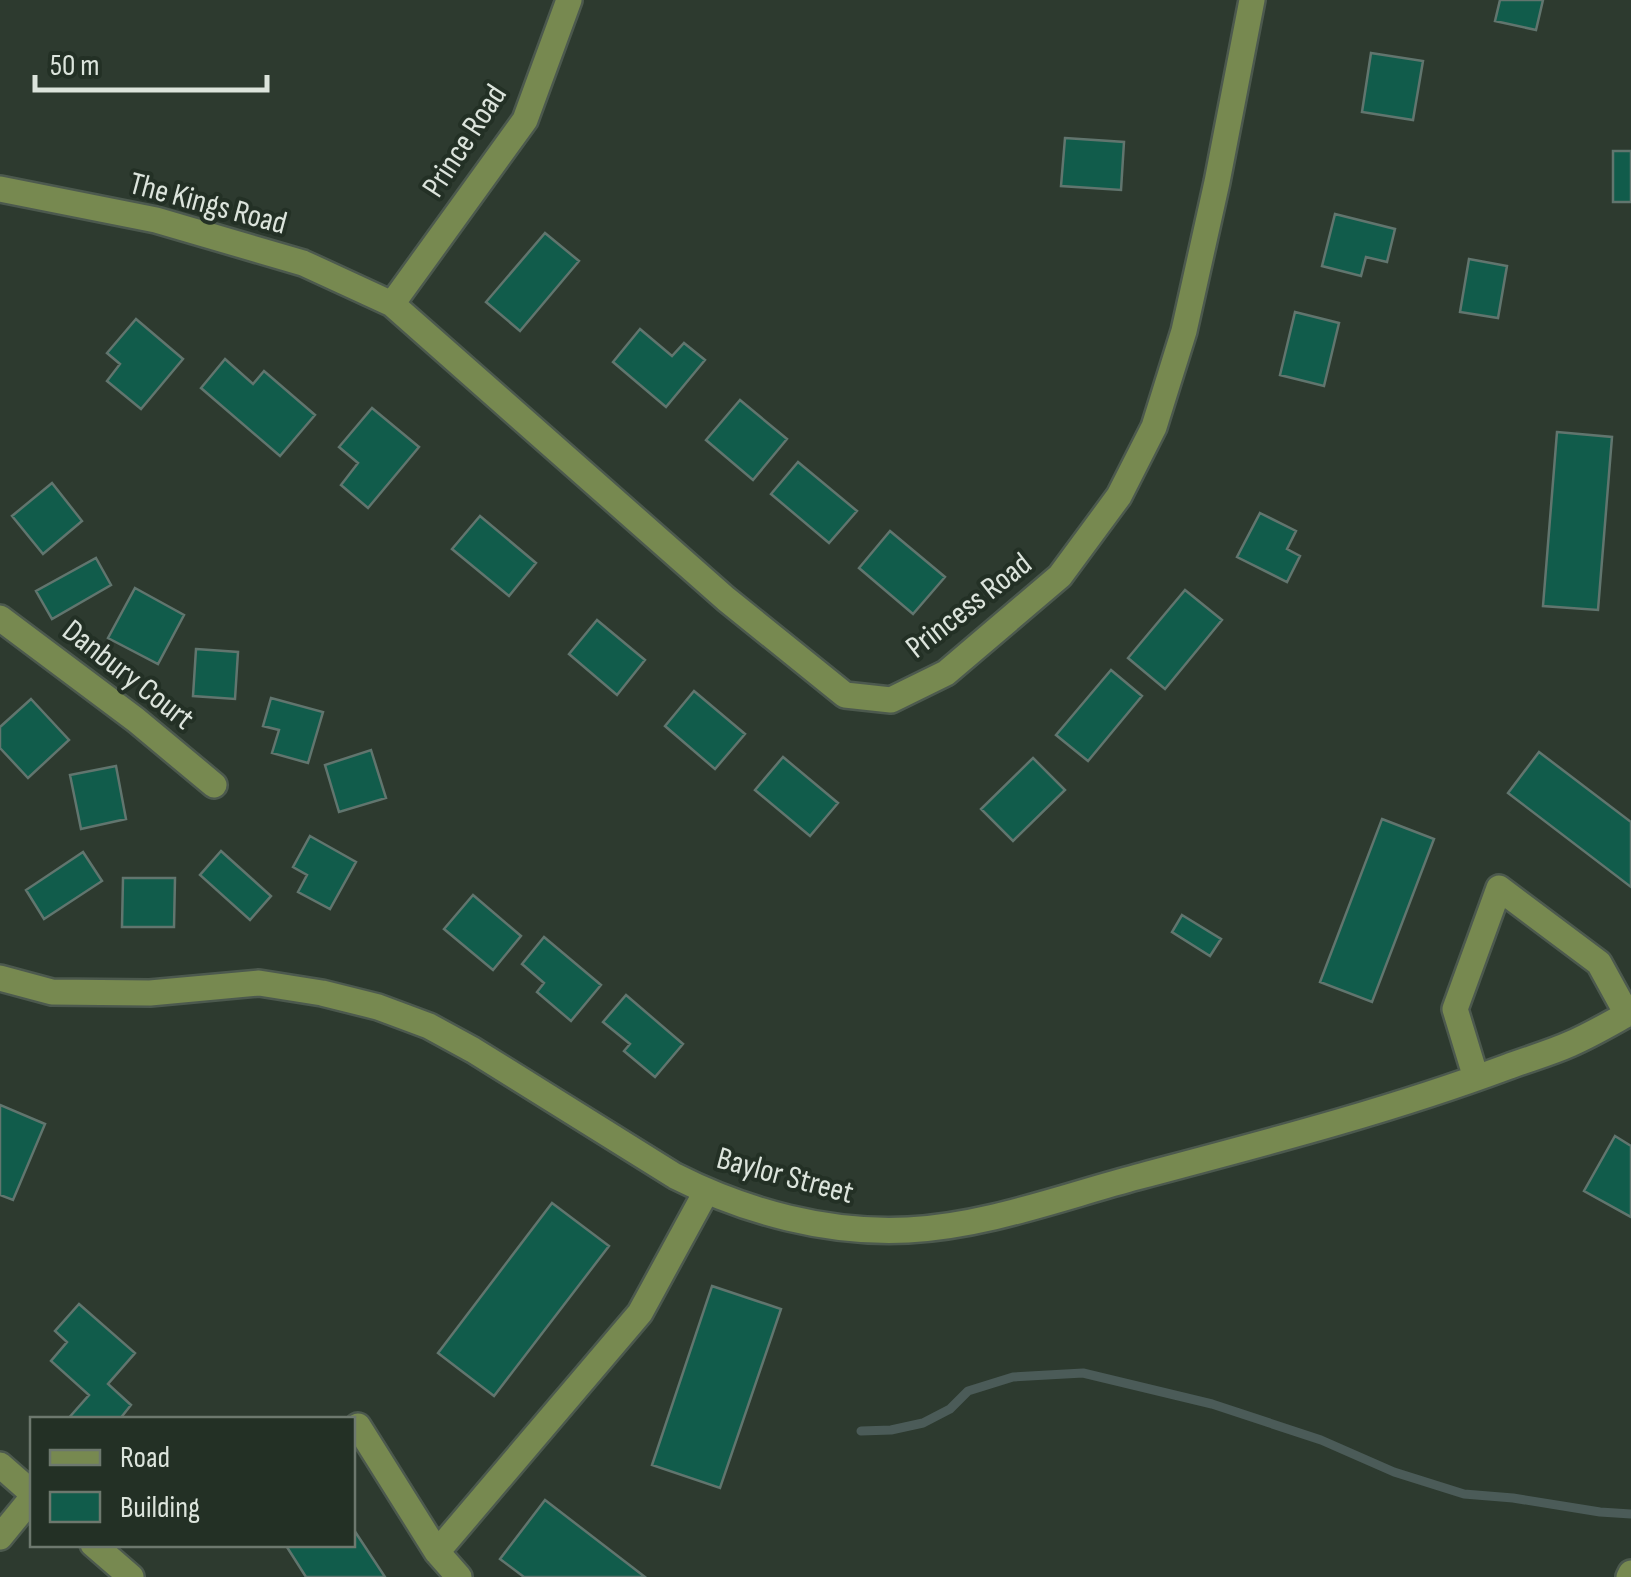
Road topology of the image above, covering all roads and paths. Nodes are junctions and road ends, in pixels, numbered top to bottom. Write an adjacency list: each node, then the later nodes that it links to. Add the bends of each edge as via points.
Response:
1 (569, 0): 4 (street, Prince Road, via 525,120)
2 (1252, 0): 4 (street, Princess Road, via 1184,332 1154,427 1119,496 1060,576 946,674 891,700 846,695)
3 (0, 189): 4 (street, The Kings Road, via 156,220 302,263)
4 (392, 304)
5 (0, 618): 6 (street, Danbury Court)
6 (214, 785)
7 (0, 978): 10 (street, Baylor Street, via 52,992 150,993 259,983 378,1007 473,1050)
8 (1629, 1013): 9 (street, Baylor Street, via 1572,1043); 9 (street, via 1599,963 1498,888 1455,1008)
9 (1476, 1078): 10 (street, Baylor Street, via 960,1224 862,1230 816,1224)
10 (706, 1192): 17 (street, via 640,1312)
11 (358, 1426): 17 (street)
12 (0, 1466): 13 (street)
13 (30, 1494)
14 (30, 1499): 15 (street)
15 (0, 1537)
16 (96, 1547): 18 (street)
17 (436, 1552): 19 (street)
18 (131, 1577)
19 (459, 1577)

